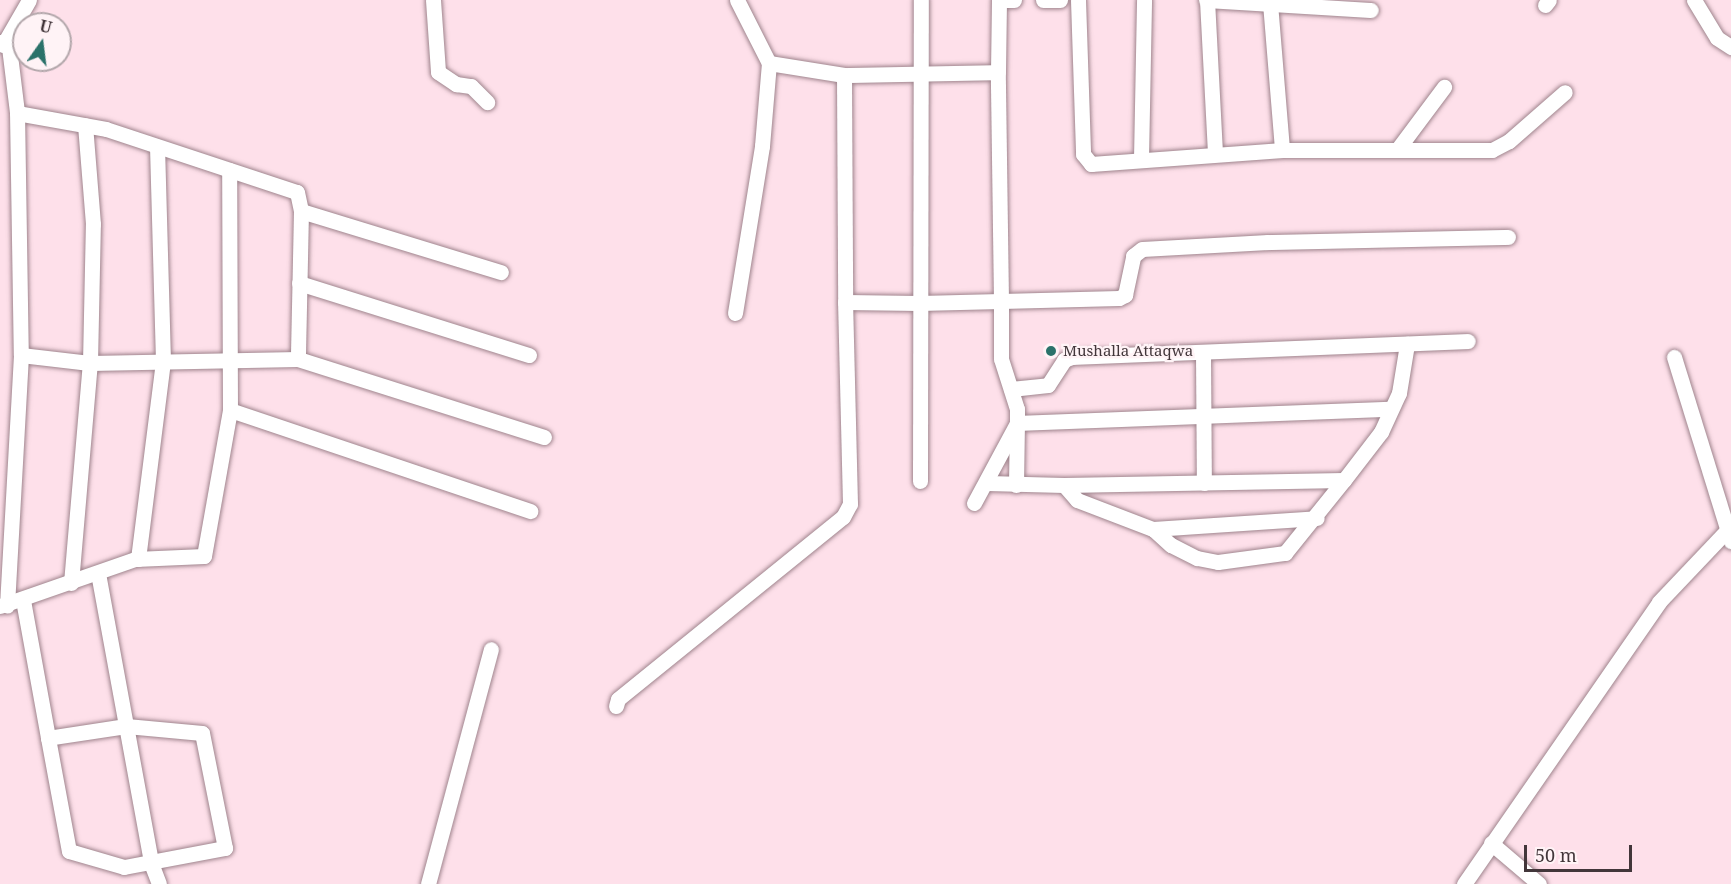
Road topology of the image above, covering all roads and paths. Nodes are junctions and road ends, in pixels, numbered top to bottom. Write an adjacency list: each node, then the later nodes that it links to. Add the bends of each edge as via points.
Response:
1 (29, 0): 15 (street)
2 (433, 0): 23 (street, via 438,72 481,93)
3 (736, 0): 17 (street)
4 (921, 0): 18 (street)
5 (999, 0): 6 (street); 19 (street)
6 (1014, 0)
7 (1043, 0): 8 (street)
8 (1060, 0)
9 (1078, 0): 30 (street, via 1083,154 1091,164)
10 (1144, 0): 30 (street)
11 (1207, 0): 13 (street); 29 (street)
12 (1694, 0): 16 (street, via 1717,38)
13 (1270, 3): 14 (street); 27 (street)
14 (1371, 10)
15 (1, 43): 24 (street, via 9,47)
16 (1731, 48)
17 (769, 63): 20 (street); 39 (street, via 762,146)
18 (919, 72): 19 (street); 20 (street); 38 (street)
19 (999, 72): 36 (street)
20 (844, 75): 37 (street)
21 (1444, 87): 28 (street)
22 (1565, 92): 28 (street, via 1509,141 1492,150)
23 (487, 102)
24 (17, 113): 25 (street); 44 (street)
25 (86, 125): 26 (street); 49 (street, via 93,224)
26 (158, 147): 31 (street); 48 (street)
27 (1282, 150): 28 (street); 29 (street)
28 (1397, 150)
29 (1215, 154): 30 (street)
30 (1141, 159)
31 (229, 170): 32 (street, via 297,192); 47 (street)
32 (301, 211): 34 (street); 35 (street)
33 (1508, 237): 36 (street, via 1142,249 1133,256 1125,295 1119,298)
34 (501, 272)
35 (298, 283): 43 (street); 46 (street)
36 (1001, 301): 38 (street); 50 (street, via 1001,359)
37 (844, 302): 38 (street); 73 (street, via 850,504 843,517 618,699)
38 (920, 303): 57 (street)
39 (735, 313)
40 (1468, 341): 41 (street)
41 (1407, 344): 42 (street); 51 (street, via 1400,393)
42 (1203, 353): 50 (street, via 1072,357 1064,360 1048,385); 53 (street)
43 (529, 355)
44 (21, 356): 49 (street); 71 (street)
45 (1674, 357): 66 (street)
46 (297, 359): 47 (street); 55 (street)
47 (228, 360): 48 (street); 52 (street)
48 (163, 361): 49 (street); 67 (street)
49 (90, 363): 69 (street)
50 (1011, 389): 54 (street)
51 (1389, 409): 53 (street); 56 (street, via 1381,432)
52 (230, 410): 63 (street); 67 (street, via 204,556)
53 (1203, 416): 54 (street); 59 (street)
54 (1017, 423): 58 (street); 60 (street)
55 (544, 437)
56 (1344, 480): 59 (street); 64 (street)
57 (920, 481)
58 (987, 483): 60 (street); 62 (street)
59 (1204, 483): 61 (street)
60 (1016, 485): 61 (street)
61 (1064, 485): 65 (street, via 1077,500)
62 (974, 502)
63 (530, 510)
64 (1317, 518): 65 (street); 65 (street, via 1285,553 1218,562 1197,558 1171,545)
65 (1153, 529)
66 (1729, 532): 76 (street, via 1659,602)
67 (138, 559): 68 (street)
68 (98, 573): 69 (street); 74 (street)
69 (71, 583): 70 (street)
70 (23, 600): 71 (street); 75 (street)
71 (4, 606)
72 (491, 649): 79 (street)
73 (616, 706)
74 (126, 726): 75 (street); 77 (street); 77 (street, via 194,731 205,737 225,848)
75 (48, 738): 77 (street, via 69,850 124,867)
76 (1491, 843): 80 (street); 81 (street)
77 (151, 863): 78 (street)
78 (159, 884)
79 (428, 884)
80 (1464, 884)
81 (1539, 884)

